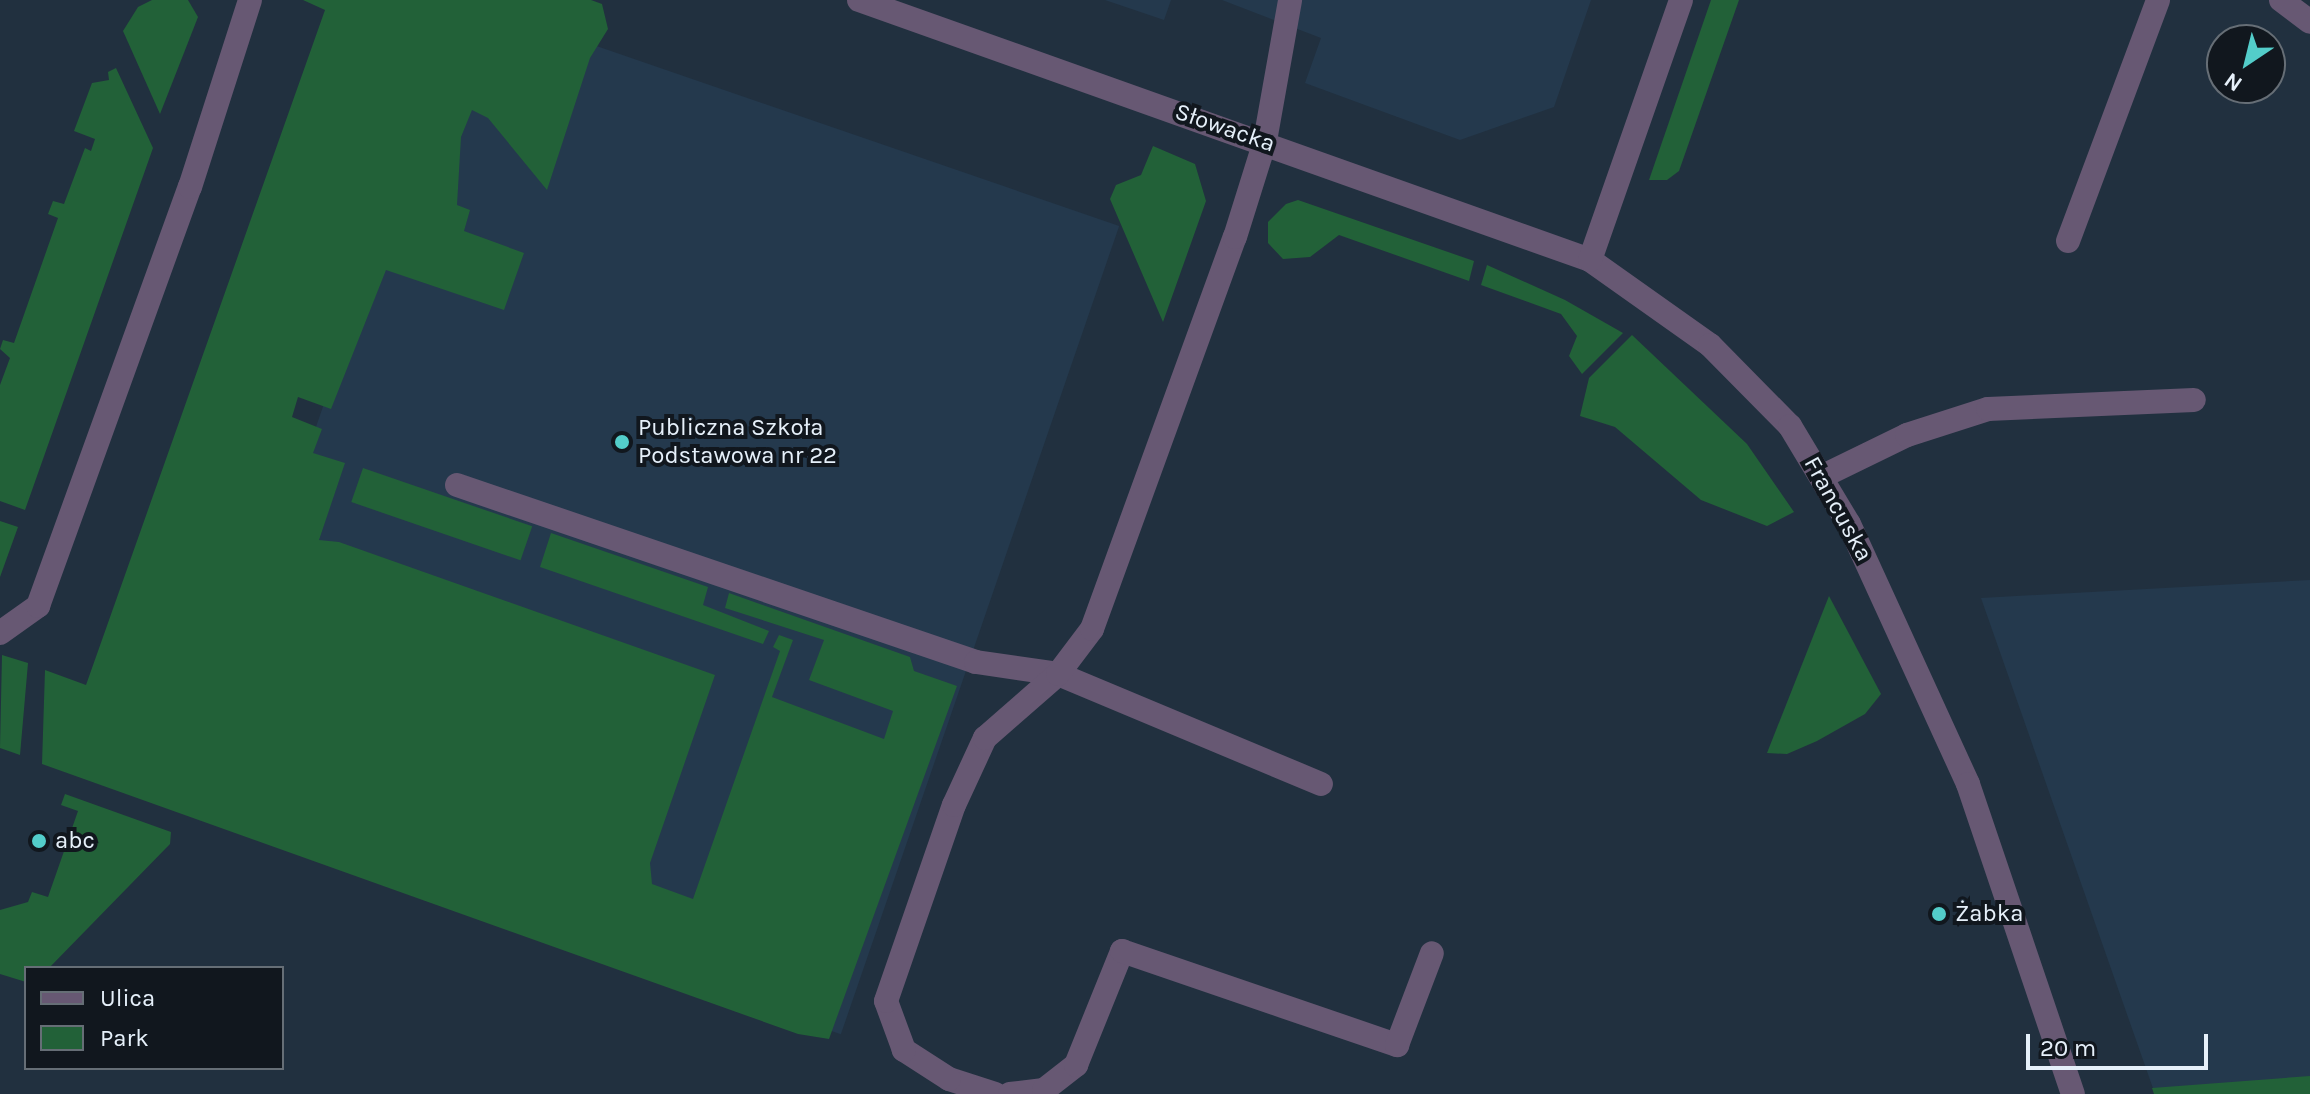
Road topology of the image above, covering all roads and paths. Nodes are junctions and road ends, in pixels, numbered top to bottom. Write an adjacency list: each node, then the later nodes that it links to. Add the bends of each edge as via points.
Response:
1 (250, 0): 14 (street, via 190,187 38,606)
2 (859, 0): 8 (street, Słowacka)
3 (1290, 0): 8 (street)
4 (1681, 0): 10 (street)
5 (2158, 0): 9 (street)
6 (2281, 0): 7 (street)
7 (2310, 22)
8 (1265, 141): 10 (street, Słowacka); 15 (street, via 1092,629)
9 (2068, 241)
10 (1590, 260): 12 (street, Francuska, via 1710,345 1790,426)
11 (2194, 400): 12 (street, via 1988,409 1907,435)
12 (1823, 476): 20 (street, Francuska, via 1958,758)
13 (457, 485): 15 (street, via 976,662)
14 (0, 633)
15 (1058, 674): 16 (street); 18 (street, via 985,738 954,805 886,1001 904,1050 949,1079)
16 (1321, 784)
17 (1432, 953): 19 (street, via 1397,1045 1122,951 1076,1065 1044,1090)
18 (995, 1094)
19 (1010, 1094)
20 (2073, 1094)

